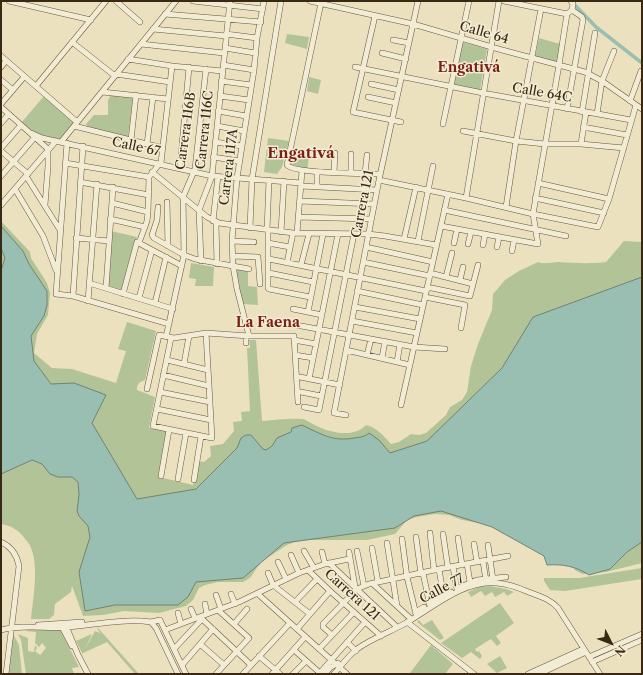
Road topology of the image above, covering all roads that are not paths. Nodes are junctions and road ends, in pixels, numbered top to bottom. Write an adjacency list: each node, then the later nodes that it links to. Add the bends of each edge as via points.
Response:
1 (9, 1): 23 (street)
2 (106, 1): 23 (street)
3 (116, 1): 24 (street)
4 (176, 1): 19 (street)
5 (193, 1): 14 (street)
6 (264, 1): 16 (street, Carrera 117A)
7 (281, 1): 143 (street)
8 (418, 1): 26 (street, Carrera 121)
9 (469, 1): 31 (street)
10 (500, 1): 36 (street)
11 (504, 1): 17 (street)
12 (571, 1): 18 (street)
13 (315, 2): 15 (street, Calle 64); 130 (street, via 286,165)
14 (230, 3): 16 (street); 22 (street, Carrera 116C)
15 (331, 3): 21 (street, Calle 64)
16 (263, 9): 25 (street, Carrera 117A)
17 (541, 9): 20 (street); 42 (street)
18 (572, 10): 20 (street); 55 (street, via 583,20)
19 (165, 14): 22 (street); 27 (street)
20 (567, 14): 46 (street)
21 (375, 16): 26 (street, Calle 64); 52 (street)
22 (228, 19): 25 (street); 29 (street, Carrera 116C)
23 (91, 20): 33 (street)
24 (140, 22)
25 (261, 22): 30 (street, Carrera 117A)
26 (413, 24): 31 (street, Calle 64); 34 (street, Carrera 121)
27 (153, 29): 29 (street); 35 (street)
28 (596, 33): 57 (street)
29 (226, 35): 30 (street); 37 (street, Carrera 116C)
30 (257, 38): 39 (street, Carrera 117A)
31 (461, 38): 36 (street, Calle 64); 68 (street)
32 (392, 40): 34 (street)
33 (72, 42): 58 (street); 67 (street)
34 (409, 43): 44 (street, Carrera 121)
35 (141, 44): 37 (street); 43 (street)
36 (491, 47): 42 (street, Calle 64); 72 (street)
37 (225, 50): 39 (street); 51 (street, Carrera 116C)
38 (614, 52): 63 (street)
39 (255, 53): 54 (street, Carrera 117A)
40 (382, 53): 44 (street)
41 (1, 56): 45 (street)
42 (532, 58): 46 (street, Calle 64); 80 (street)
43 (128, 59): 47 (street); 58 (street)
44 (406, 59): 60 (street, Carrera 121)
45 (6, 61): 48 (street); 59 (street)
46 (559, 65): 55 (street, Calle 64); 84 (street)
47 (172, 66): 49 (street); 64 (street)
48 (1, 67)
49 (189, 67): 53 (street); 129 (street)
50 (356, 67): 52 (street, Calle 64C)
51 (223, 68): 53 (street); 54 (street); 62 (street, Carrera 116C)
52 (363, 68): 60 (street, Calle 64C); 92 (street, via 353,112)
53 (206, 69): 131 (street, Carrera 116B)
54 (254, 70): 66 (street, Carrera 117A)
55 (575, 70): 57 (street, Calle 64); 85 (street)
56 (641, 71): 79 (street)
57 (589, 74): 63 (street, Calle 64); 88 (street)
58 (115, 75): 64 (street); 71 (street)
59 (24, 76): 67 (street); 69 (street)
60 (402, 76): 68 (street, Calle 64C); 70 (street, Carrera 121)
61 (1, 80): 69 (street)
62 (221, 81): 66 (street); 74 (street, Carrera 116C)
63 (602, 81): 79 (street, Calle 64); 90 (street)
64 (170, 82): 77 (street)
65 (371, 84): 70 (street)
66 (251, 85): 78 (street, Carrera 117A)
67 (36, 86): 96 (street)
68 (451, 86): 72 (street, Calle 64C); 97 (street)
69 (13, 90): 83 (street)
70 (399, 90): 81 (street, Carrera 121)
71 (102, 92): 73 (street); 96 (street)
72 (483, 93): 80 (street, Calle 64C); 103 (street)
73 (136, 95): 75 (street); 106 (street)
74 (220, 96): 78 (street); 87 (street, Carrera 116C)
75 (153, 97): 77 (street); 110 (street)
76 (368, 97): 81 (street)
77 (168, 99): 115 (street)
78 (249, 100): 91 (street, Carrera 117A)
79 (630, 100): 82 (street, Calle 64)
80 (524, 101): 84 (street, Calle 64C); 107 (street)
81 (396, 103): 92 (street, Carrera 121)
82 (636, 105): 86 (street, Calle 64); 93 (street)
83 (1, 106): 89 (street)
84 (551, 106): 85 (street, Calle 64C); 111 (street)
85 (567, 109): 88 (street, Calle 64C)
86 (642, 109)
87 (218, 111): 91 (street); 99 (street, Carrera 116C)
88 (584, 112): 90 (street, Calle 64C); 100 (street)
89 (9, 114): 95 (street); 98 (street)
90 (597, 114): 93 (street, Calle 64C)
91 (246, 116): 101 (street, Carrera 117A)
92 (392, 120): 94 (street); 136 (street, Carrera 121)
93 (632, 120): 105 (street)
94 (401, 122)
95 (1, 123)
96 (76, 124): 106 (street); 108 (street)
97 (443, 124)
98 (21, 125): 104 (street); 118 (street)
99 (217, 126): 101 (street); 109 (street, Carrera 116C)
100 (583, 127): 105 (street); 112 (street)
101 (244, 130): 114 (street, Carrera 117A)
102 (463, 131): 103 (street)
103 (477, 134): 107 (street); 160 (street)
104 (33, 135): 108 (street, Calle 67); 117 (street); 123 (street)
105 (627, 135): 116 (street)
106 (131, 140): 110 (street)
107 (516, 141): 111 (street); 170 (street)
108 (61, 142): 113 (street, Calle 67); 117 (street); 125 (street)
109 (215, 142): 114 (street); 122 (street, Carrera 116C)
110 (148, 144): 115 (street)
111 (545, 144): 112 (street); 148 (street)
112 (581, 144): 116 (street)
113 (83, 146): 126 (street, Calle 67); 127 (street)
114 (242, 146): 124 (street, Carrera 117A)
115 (163, 148): 126 (street)
116 (624, 148): 162 (street)
117 (48, 149): 137 (street); 168 (street)
118 (1, 150): 123 (street)
119 (335, 153): 133 (street)
120 (351, 154): 134 (street)
121 (367, 156): 135 (street)
122 (214, 157): 124 (street); 140 (street, Carrera 116C)
123 (13, 161): 137 (street); 139 (street)
124 (239, 161): 142 (street, Carrera 117A)
125 (65, 163): 127 (street); 187 (street)
126 (160, 163): 129 (street, Calle 67); 138 (street)
127 (82, 166): 138 (street); 147 (street)
128 (433, 166): 156 (street)
129 (180, 168): 131 (street, Calle 67)
130 (302, 171): 132 (street); 150 (street)
131 (194, 172): 140 (street, Calle 67); 159 (street, Carrera 116B)
132 (317, 172): 133 (street); 151 (street)
133 (334, 172): 134 (street)
134 (351, 173): 135 (street)
135 (365, 173): 136 (street)
136 (380, 174): 145 (street, Carrera 121)
137 (27, 175): 154 (street); 168 (street)
138 (151, 175): 158 (street); 159 (street)
139 (1, 176)
140 (212, 176): 141 (street, Calle 67); 171 (street, Carrera 116C)
141 (218, 176): 142 (street, Calle 67); 179 (street)
142 (237, 178): 143 (street, Calle 67); 180 (street, Carrera 117A)
143 (252, 179): 144 (street, Calle 67); 183 (street)
144 (269, 180): 146 (street, Calle 67); 185 (street)
145 (379, 180): 153 (street); 155 (street, Carrera 121)
146 (284, 181): 150 (street, Calle 67); 188 (street)
147 (80, 182): 149 (street); 199 (street)
148 (538, 183): 161 (street); 162 (street)
149 (97, 184): 152 (street); 201 (street)
150 (301, 184): 151 (street, Calle 67); 163 (street)
151 (317, 186): 155 (street, Calle 67)
152 (113, 187): 158 (street); 165 (street)
153 (416, 187): 156 (street); 200 (street)
154 (15, 189): 167 (street); 236 (street, via 43,236)
155 (377, 190): 166 (street, Carrera 121)
156 (428, 190): 157 (street); 205 (street)
157 (448, 194): 160 (street); 172 (street)
158 (149, 195): 173 (street)
159 (183, 197): 171 (street); 220 (street, Carrera 116B)
160 (466, 198): 170 (street)
161 (535, 198): 174 (street); 175 (street)
162 (609, 199): 174 (street)
163 (300, 201): 166 (street); 176 (street)
164 (167, 202): 213 (street)
165 (112, 203): 173 (street); 177 (street)
166 (374, 204): 178 (street, Carrera 121)
167 (1, 205)
168 (45, 206): 187 (street)
169 (158, 207): 213 (street, via 158,220 152,237)
170 (506, 207): 175 (street)
171 (199, 210): 179 (street); 224 (street, Carrera 116C)
172 (444, 210): 181 (street); 186 (street)
173 (148, 212): 182 (street)
174 (604, 213): 175 (street, via 598,227)
175 (532, 214): 186 (street)
176 (298, 217): 178 (street); 190 (street)
177 (110, 219): 182 (street); 203 (street)
178 (371, 219): 195 (street, Carrera 121)
179 (215, 222): 180 (street); 228 (street)
180 (233, 225): 183 (street); 204 (street, Carrera 117A)
181 (441, 226): 184 (street); 211 (street)
182 (145, 227): 206 (street)
183 (250, 228): 185 (street)
184 (457, 229): 189 (street); 209 (street)
185 (268, 230): 188 (street); 208 (street)
186 (535, 230): 197 (street); 202 (street, via 538,244)
187 (60, 231): 236 (street)
188 (281, 232): 190 (street)
189 (471, 232): 196 (street); 210 (street)
190 (295, 233): 191 (street); 214 (street)
191 (309, 234): 192 (street); 232 (street)
192 (323, 234): 193 (street); 235 (street)
193 (338, 234): 194 (street); 237 (street)
194 (354, 234): 195 (street); 240 (street)
195 (368, 234): 200 (street); 215 (street, Carrera 121)
196 (485, 234): 198 (street); 212 (street)
197 (566, 236)
198 (499, 237): 202 (street); 216 (street)
199 (76, 238): 201 (street); 254 (street)
200 (404, 239): 205 (street)
201 (93, 240): 203 (street); 247 (street)
202 (514, 240): 218 (street)
203 (109, 241): 250 (street)
204 (232, 241): 207 (street); 221 (street, Carrera 117A)
205 (418, 241): 211 (street)
206 (138, 242): 217 (street); 253 (street)
207 (254, 242)
208 (268, 243): 214 (street); 223 (street)
209 (454, 243)
210 (468, 244)
211 (436, 245): 226 (street)
212 (483, 245)
213 (168, 246): 220 (street)
214 (290, 247): 227 (street)
215 (366, 247): 225 (street, Carrera 121); 226 (street)
216 (497, 247)
217 (152, 250): 222 (street); 257 (street)
218 (512, 251)
219 (452, 254): 244 (street)
220 (184, 255): 224 (street); 230 (street, Carrera 116B)
221 (233, 256): 231 (street, Carrera 117A); 248 (street, via 258,257)
222 (166, 257): 230 (street); 259 (street)
223 (269, 259): 227 (street); 239 (street)
224 (201, 261): 228 (street)
225 (363, 262): 241 (street); 243 (street, Carrera 121)
226 (433, 262): 241 (street)
227 (287, 263): 232 (street)
228 (217, 264): 231 (street)
229 (478, 265): 238 (street)
230 (182, 266): 262 (street, Carrera 116B)
231 (233, 266): 234 (street); 277 (street, Carrera 117A)
232 (301, 266): 235 (street)
233 (463, 267): 245 (street)
234 (249, 268)
235 (316, 268): 237 (street); 246 (street)
236 (57, 272): 254 (street, via 56,294)
237 (331, 272): 240 (street); 265 (street)
238 (476, 272): 242 (street); 249 (street)
239 (269, 273): 246 (street); 255 (street, via 269,289)
240 (346, 274): 243 (street); 272 (street)
241 (430, 274): 244 (street); 251 (street)
242 (483, 274)
243 (360, 277): 251 (street); 252 (street, Carrera 121)
244 (446, 277): 245 (street)
245 (460, 280): 249 (street)
246 (313, 282): 255 (street)
247 (89, 283): 250 (street); 258 (street)
248 (260, 284)
249 (473, 284): 251 (street, via 470,296)
250 (106, 288): 253 (street)
251 (427, 289): 256 (street)
252 (357, 292): 260 (street); 261 (street, Carrera 121)
253 (123, 294): 257 (street)
254 (73, 296): 258 (street)
255 (310, 297): 264 (street)
256 (425, 297): 260 (street); 270 (street, via 465,305)
257 (139, 298): 259 (street)
258 (88, 301): 268 (street)
259 (155, 303): 262 (street)
260 (423, 305): 266 (street)
261 (354, 306): 266 (street); 267 (street, Carrera 121)
262 (172, 308): 268 (street, Carrera 116B)
263 (293, 308): 264 (street)
264 (308, 312): 265 (street)
265 (322, 315): 271 (street)
266 (420, 319): 274 (street)
267 (352, 321): 274 (street); 275 (street, Carrera 121)
268 (169, 324): 278 (street, Carrera 116B)
269 (296, 325): 271 (street)
270 (461, 328)
271 (319, 329): 272 (street); 283 (street)
272 (334, 332): 275 (street); 300 (street)
273 (206, 333): 276 (street); 277 (street); 296 (street)
274 (417, 333): 285 (street)
275 (349, 335): 280 (street); 287 (street, Carrera 121)
276 (189, 336): 278 (street); 294 (street)
277 (248, 336): 279 (street); 282 (street, Carrera 117A)
278 (169, 338): 292 (street, Carrera 116B); 303 (street, via 159,334)
279 (294, 338): 283 (street); 288 (street)
280 (371, 339): 281 (street); 289 (street)
281 (386, 341): 284 (street); 291 (street)
282 (246, 343)
283 (316, 344): 290 (street)
284 (400, 344): 285 (street); 293 (street)
285 (414, 346): 286 (street); 295 (street)
286 (445, 349)
287 (346, 350): 289 (street); 301 (street, Carrera 121)
288 (295, 355): 290 (street); 308 (street)
289 (367, 355): 291 (street)
290 (313, 358): 299 (street)
291 (382, 358): 293 (street)
292 (166, 360): 294 (street); 297 (street, Carrera 116B)
293 (397, 362): 295 (street)
294 (184, 364): 296 (street)
295 (410, 365): 309 (street)
296 (208, 370): 302 (street)
297 (164, 375): 302 (street); 304 (street, Carrera 116B)
298 (300, 377): 299 (street)
299 (309, 378): 300 (street)
300 (324, 382): 301 (street); 306 (street)
301 (340, 385): 312 (street, Carrera 121, via 334,413)
302 (209, 386): 307 (street)
303 (147, 389)
304 (160, 392): 307 (street); 311 (street, Carrera 116B)
305 (301, 392): 306 (street)
306 (321, 396): 310 (street, via 319,410)
307 (210, 402): 313 (street)
308 (298, 402)
309 (401, 405)
310 (304, 407)
311 (156, 409): 313 (street); 314 (street, Carrera 116B, via 153,426)
312 (346, 415)
313 (211, 420): 316 (street, via 212,438)
314 (169, 430): 315 (street); 317 (street)
315 (186, 433): 316 (street); 318 (street)
316 (201, 436): 319 (street)
317 (161, 476)
318 (178, 479)
319 (194, 480)
320 (430, 533): 345 (street)
321 (443, 534): 343 (street)
322 (416, 536): 348 (street)
323 (458, 538): 342 (street)
324 (402, 539): 349 (street)
325 (1, 542): 389 (street, via 13,550 19,566)
326 (387, 543): 353 (street)
327 (474, 544): 340 (street)
328 (488, 545): 337 (street)
329 (372, 548): 357 (street)
330 (304, 551): 344 (street, Carrera 121)
331 (357, 551): 359 (street)
332 (322, 552): 341 (street)
333 (349, 552): 336 (street)
334 (291, 555): 347 (street)
335 (508, 556): 337 (street)
336 (350, 559): 341 (street); 360 (street)
337 (490, 560): 338 (street); 355 (street)
338 (483, 561): 340 (street); 354 (street)
339 (278, 562): 351 (street)
340 (477, 562): 342 (street)
341 (327, 563): 344 (street); 360 (street)
342 (464, 565): 343 (street); 356 (street)
343 (450, 568): 345 (street); 361 (street)
344 (311, 569): 347 (street); 352 (street, Carrera 121)
345 (437, 570): 348 (street); 366 (street)
346 (268, 573): 358 (street)
347 (299, 573): 351 (street)
348 (422, 574): 349 (street); 372 (street)
349 (407, 576): 353 (street); 380 (street)
350 (506, 576): 355 (street)
351 (286, 579): 358 (street)
352 (317, 579): 362 (street, Carrera 121); 367 (street)
353 (393, 579): 357 (street); 371 (street)
354 (486, 580): 355 (street); 356 (street); 366 (street, Calle 77)
355 (493, 580): 405 (street, via 548,599 555,605)
356 (470, 582): 361 (street)
357 (376, 583): 359 (street); 371 (street)
358 (273, 585): 364 (street); 367 (street)
359 (364, 586): 360 (street)
360 (356, 589): 368 (street); 390 (street)
361 (457, 589): 366 (street)
362 (330, 591): 368 (street, Carrera 121); 379 (street)
363 (231, 594): 370 (street)
364 (258, 594): 370 (street); 385 (street)
365 (216, 595): 374 (street)
366 (444, 598): 372 (street, Calle 77)
367 (295, 602): 379 (street)
368 (343, 602): 376 (street, Carrera 121); 396 (street, via 323,624)
369 (205, 604): 378 (street)
370 (235, 604): 374 (street)
371 (397, 606): 382 (street)
372 (430, 606): 380 (street, Calle 77)
373 (191, 609): 381 (street)
374 (220, 609): 378 (street); 387 (street)
375 (248, 609): 387 (street)
376 (354, 612): 384 (street, Carrera 121); 396 (street)
377 (178, 613): 386 (street)
378 (207, 614): 381 (street)
379 (310, 614): 391 (street)
380 (416, 614): 382 (street, Calle 77)
381 (199, 618): 386 (street); 394 (street); 402 (street)
382 (409, 621): 390 (street, Calle 77); 428 (street)
383 (151, 622): 388 (street); 393 (street, via 160,620); 418 (street)
384 (366, 622): 397 (street, Carrera 121); 400 (street)
385 (290, 623): 391 (street); 408 (street)
386 (181, 624): 393 (street)
387 (234, 624): 407 (street, via 249,638)
388 (63, 625): 389 (street); 417 (street, via 70,644)
389 (12, 627): 392 (street); 416 (street)
390 (397, 627): 397 (street, Calle 77)
391 (297, 629): 398 (street)
392 (1, 630)
393 (165, 630): 402 (street)
394 (213, 630): 401 (street); 407 (street)
395 (642, 634): 409 (street)
396 (332, 635): 404 (street)
397 (381, 636): 406 (street, Calle 77)
398 (305, 637): 403 (street); 404 (street)
399 (642, 640): 409 (street)
400 (347, 642): 406 (street); 414 (street)
401 (200, 644): 411 (street); 412 (street)
402 (174, 649): 411 (street)
403 (294, 650): 410 (street); 415 (street)
404 (319, 650): 414 (street)
405 (585, 650): 409 (street); 429 (street); 430 (street)
406 (356, 651): 414 (street, Calle 77)
407 (236, 652): 412 (street); 413 (street)
408 (260, 656): 413 (street); 415 (street)
409 (591, 660): 431 (street)
410 (306, 661): 423 (street); 424 (street)
411 (182, 665): 419 (street)
412 (224, 665): 420 (street)
413 (251, 665): 421 (street)
414 (336, 665): 424 (street); 425 (street, Calle 77); 426 (street, Calle 77); 427 (street)
415 (274, 672): 422 (street)
416 (6, 674)
417 (88, 674)
418 (178, 674)
419 (186, 674)
420 (216, 674)
421 (243, 674)
422 (280, 674)
423 (293, 674)
424 (320, 674)
425 (324, 674)
426 (334, 674)
427 (346, 674)
428 (474, 674)
429 (528, 674)
430 (538, 674)
431 (600, 674)

